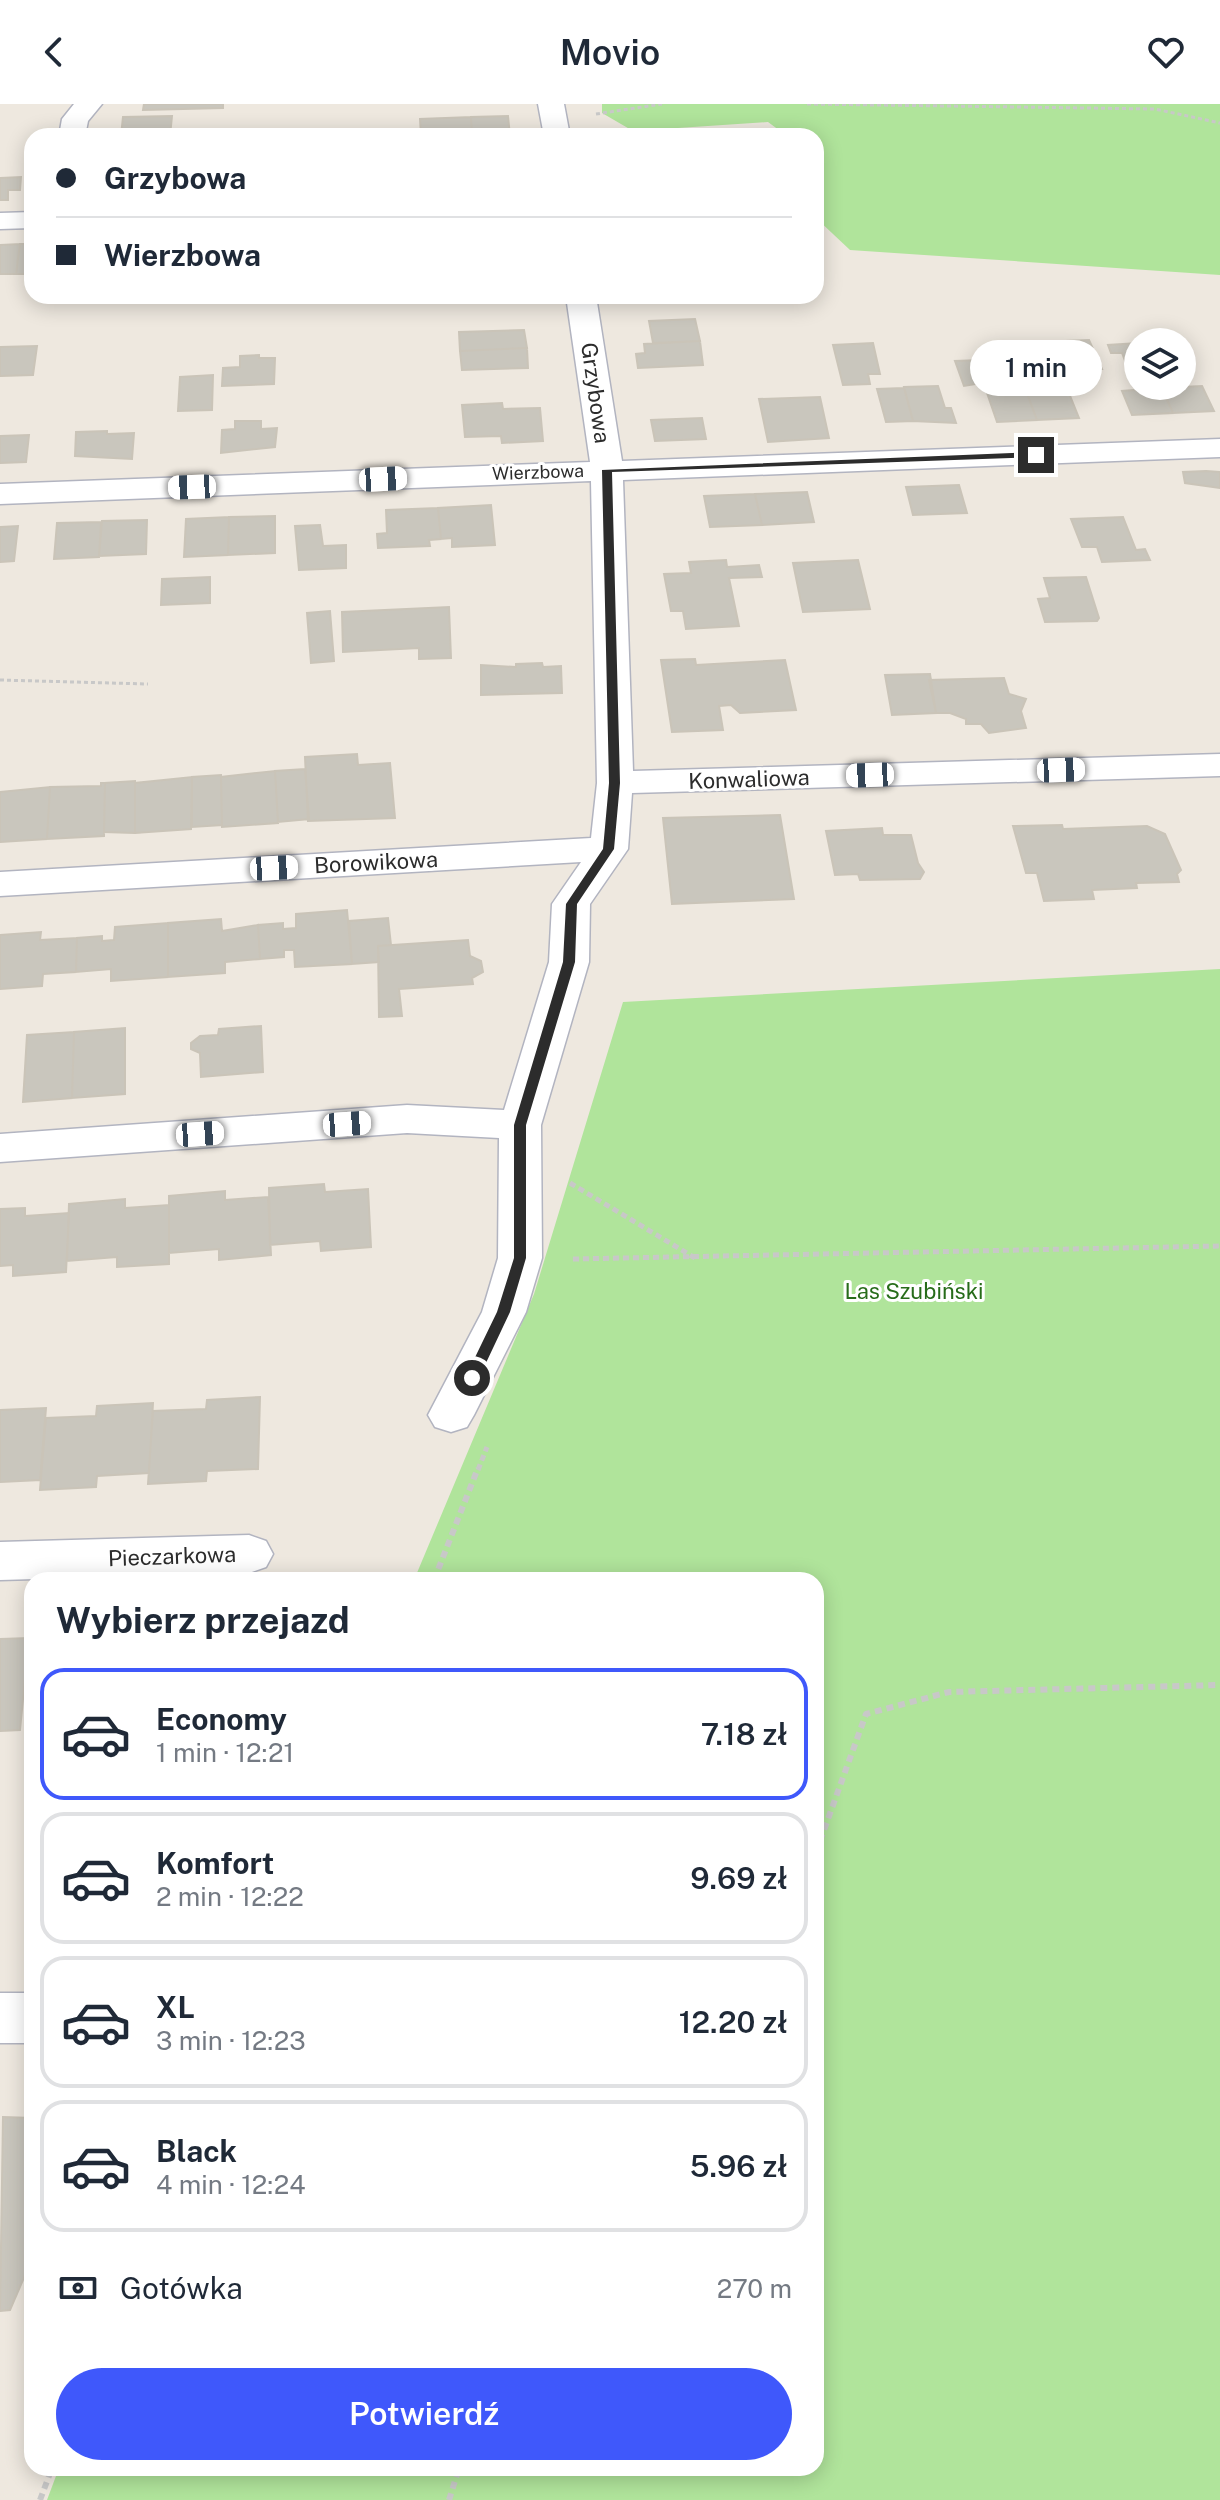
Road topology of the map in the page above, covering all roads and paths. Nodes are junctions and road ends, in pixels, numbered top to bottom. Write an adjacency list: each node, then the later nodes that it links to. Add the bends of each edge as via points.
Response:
1 (89, 104): 6 (street)
2 (662, 104): 4 (path)
3 (807, 104): 5 (path, via 1155,109)
4 (553, 120)
5 (1220, 123)
6 (73, 128)
7 (24, 220): 8 (street)
8 (0, 221)
9 (582, 304): 11 (street, Grzybowa)
10 (1220, 448): 11 (street, Wierzbowa)
11 (607, 470): 12 (street, Wierzbowa); 16 (street, Grzybowa)
12 (0, 494)
13 (0, 680): 14 (path)
14 (148, 684)
15 (1220, 765): 16 (street, Konwaliowa)
16 (615, 783): 17 (street, Grzybowa)
17 (609, 849): 18 (street, Borowikowa); 19 (street, Grzybowa, via 571,904 569,962)
18 (0, 884)
19 (519, 1138): 20 (street, via 407,1119); 22 (street, Grzybowa); 23 (path)
20 (0, 1148)
21 (1220, 1246): 23 (path)
22 (520, 1258): 23 (path); 24 (street, Grzybowa, via 504,1312)
23 (697, 1259)
24 (472, 1378): 25 (street, Grzybowa); 28 (path, via 494,1418)
25 (451, 1415)
26 (249, 1554): 27 (street, Pieczarkowa)
27 (0, 1561)
28 (437, 1572)
29 (1220, 1685): 30 (path, via 949,1692 866,1714)
30 (824, 1830)
31 (0, 2018): 32 (street)
32 (24, 2018)
33 (49, 2476): 35 (path)
34 (456, 2476): 36 (path)
35 (40, 2500)
36 (449, 2500)

